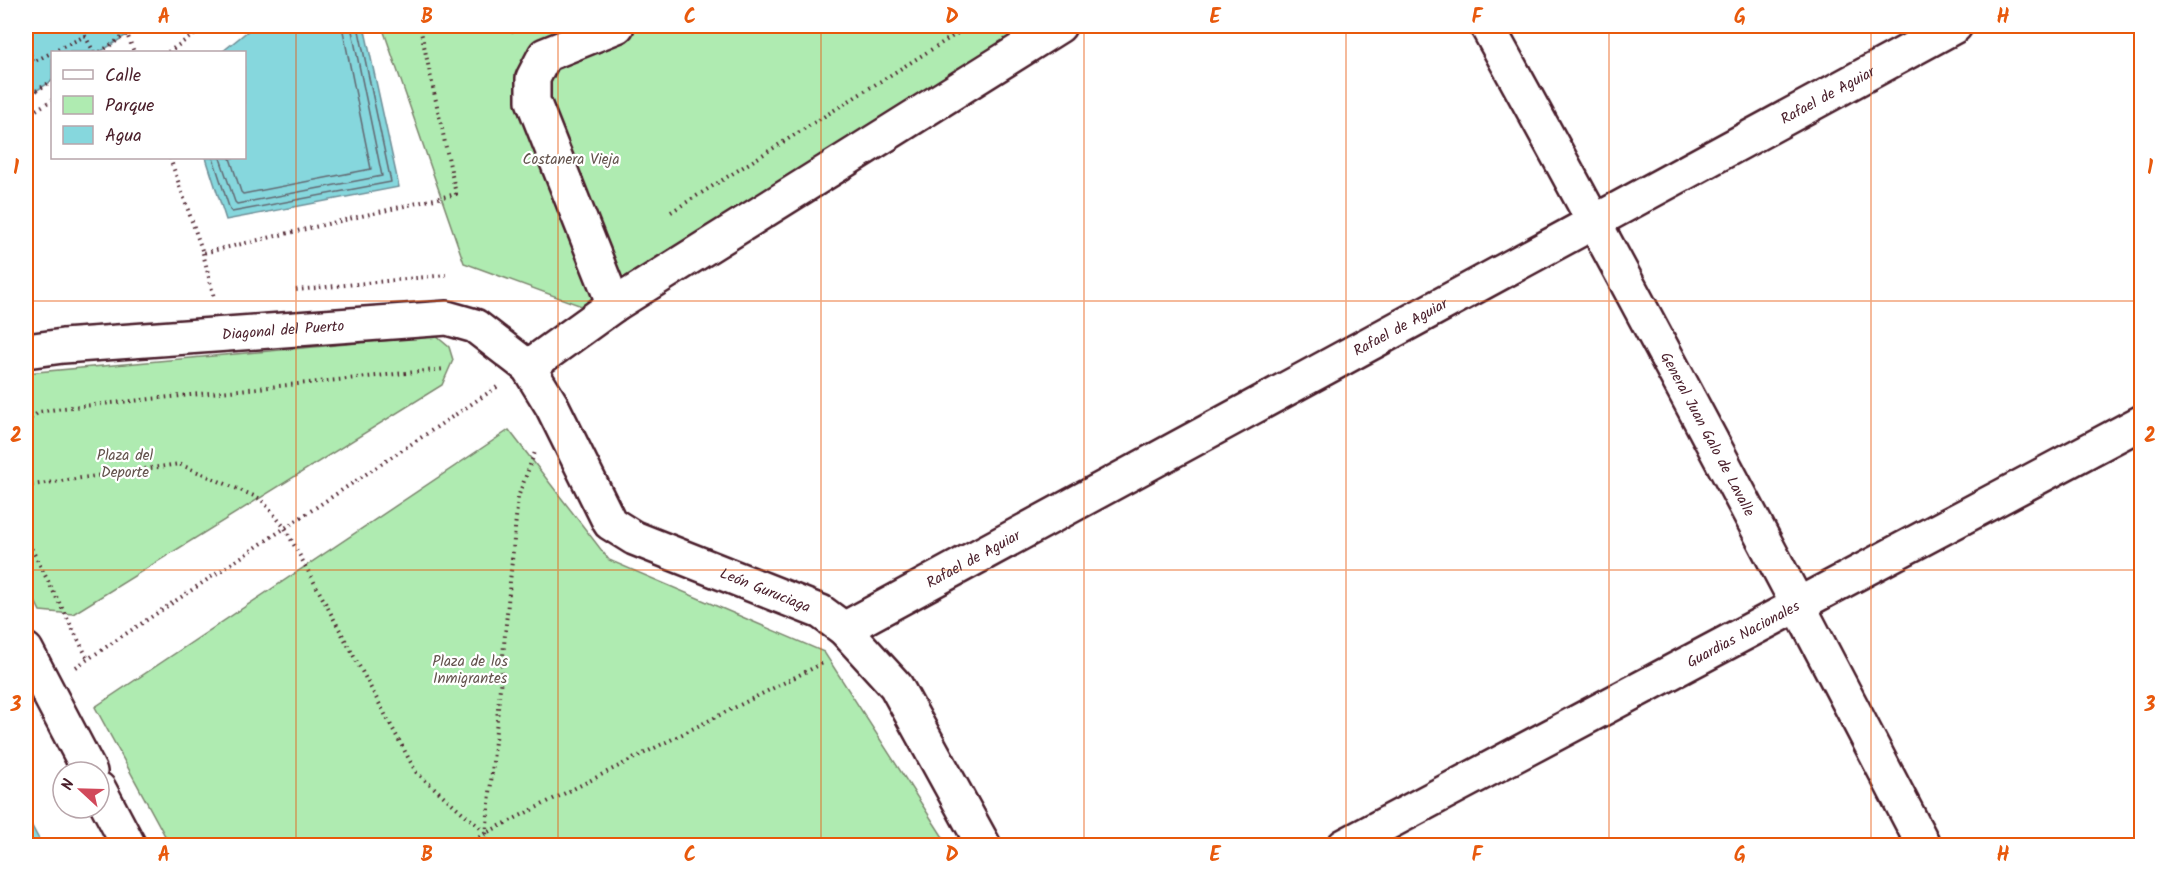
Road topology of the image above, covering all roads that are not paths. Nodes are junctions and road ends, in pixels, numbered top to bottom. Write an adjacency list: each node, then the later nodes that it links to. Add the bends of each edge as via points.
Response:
1 (617, 26): 6 (street, via 545,55 533,78 533,101)
2 (1059, 26): 6 (street)
3 (1487, 26): 5 (street, General Juan Galo de Lavalle)
4 (1955, 26): 5 (street, Rafael de Aguiar)
5 (1594, 220): 10 (street, General Juan Galo de Lavalle); 11 (street, Rafael de Aguiar)
6 (614, 305): 8 (street)
7 (26, 351): 8 (street, Diagonal del Puerto, via 447,318 475,327)
8 (528, 367): 11 (street, León Guruciaga, via 552,406 610,523 634,538 821,612)
9 (2142, 422): 10 (street, Guardias Nacionales)
10 (1798, 603): 17 (street, Guardias Nacionales); 18 (street, General Juan Galo de Lavalle)
11 (851, 637): 16 (street, León Guruciaga, via 896,686)
12 (26, 650): 13 (street)
13 (84, 760)
14 (111, 812): 15 (street)
15 (129, 846)
16 (984, 846)
17 (1344, 846)
18 (1924, 846)

